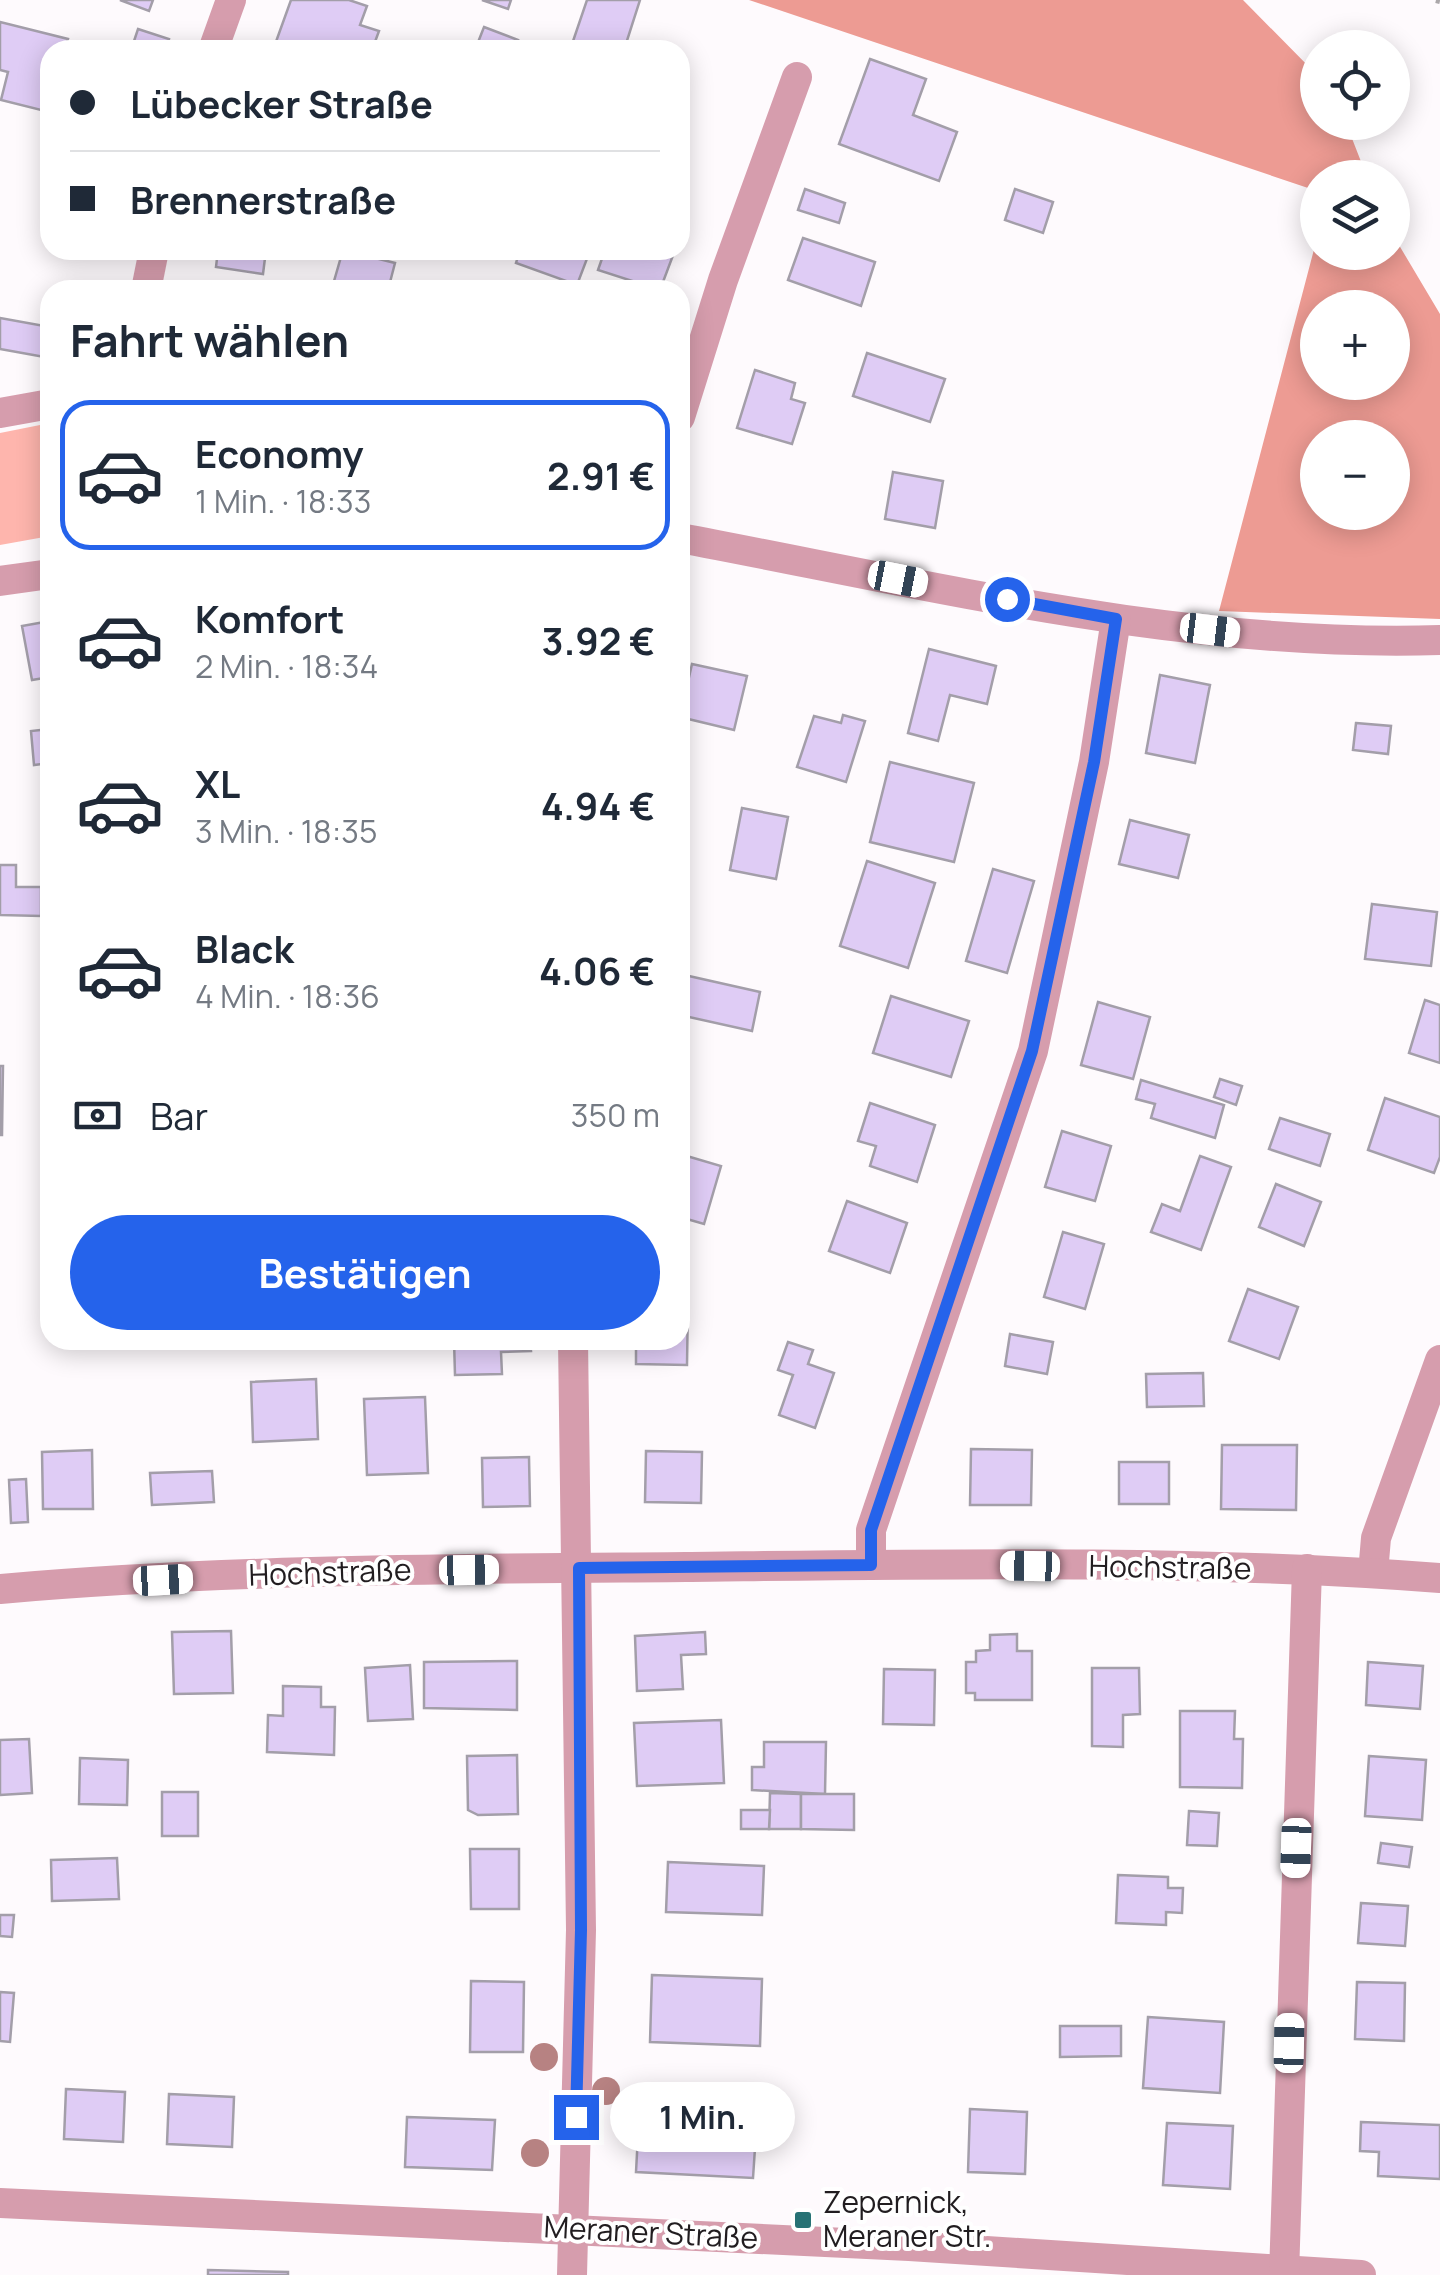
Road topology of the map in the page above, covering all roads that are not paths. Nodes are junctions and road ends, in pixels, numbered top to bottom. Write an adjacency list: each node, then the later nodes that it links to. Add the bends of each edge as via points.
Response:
1 (231, 0): 2 (street)
2 (216, 40)
3 (797, 77): 4 (street)
4 (690, 385)
5 (40, 406): 6 (street)
6 (0, 413)
7 (690, 540): 10 (street)
8 (40, 575): 9 (street)
9 (0, 581)
10 (1116, 619): 11 (street, via 1314,639); 14 (street, via 1094,762 1032,1051 871,1530)
11 (1440, 640)
12 (573, 1350): 15 (street)
13 (1440, 1360): 17 (street, via 1376,1538)
14 (871, 1565): 15 (street, Hochstraße); 16 (street, Hochstraße)
15 (579, 1568): 19 (street, Hochstraße); 21 (street)
16 (1306, 1569): 17 (street, Hochstraße); 22 (street)
17 (1373, 1573): 18 (street, Hochstraße)
18 (1440, 1578)
19 (0, 1589)
20 (0, 2203): 21 (street, Meraner Straße)
21 (574, 2230): 22 (street, Meraner Straße); 23 (street)
22 (1284, 2272): 24 (street, Meraner Straße)
23 (572, 2275)
24 (1362, 2275)

